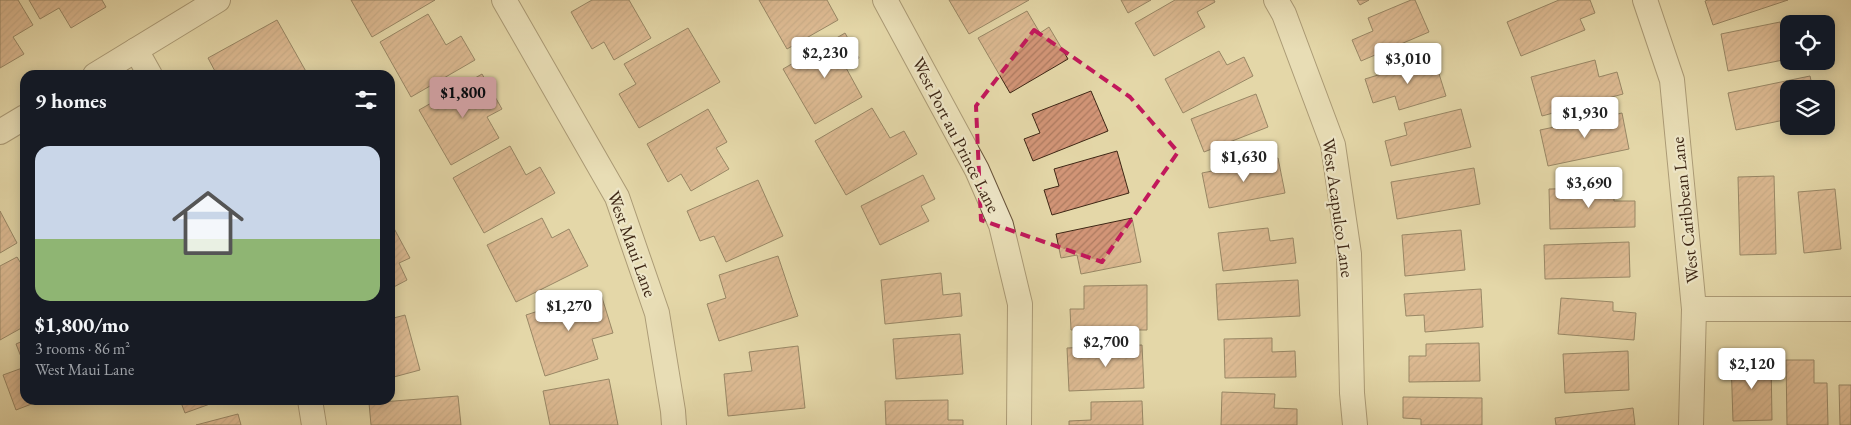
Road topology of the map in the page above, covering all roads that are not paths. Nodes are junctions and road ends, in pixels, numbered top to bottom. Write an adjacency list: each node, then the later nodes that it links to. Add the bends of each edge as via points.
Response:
1 (218, 0): 6 (street)
2 (504, 0): 15 (street, West Maui Lane, via 617,197 657,313)
3 (885, 0): 16 (street, West Port au Prince Lane, via 977,170 1001,225 1020,304)
4 (1276, 0): 17 (street, West Acapulco Lane, via 1333,145 1349,254)
5 (1645, 0): 12 (street, West Caribbean Lane, via 1672,80)
6 (136, 50): 7 (street); 8 (street)
7 (103, 70)
8 (147, 70)
9 (20, 120): 10 (street)
10 (0, 132)
11 (1851, 309): 12 (street)
12 (1694, 310): 18 (street, West Caribbean Lane)
13 (311, 405): 14 (street)
14 (314, 425)
15 (674, 425)
16 (1019, 425)
17 (1355, 425)
18 (1691, 425)

